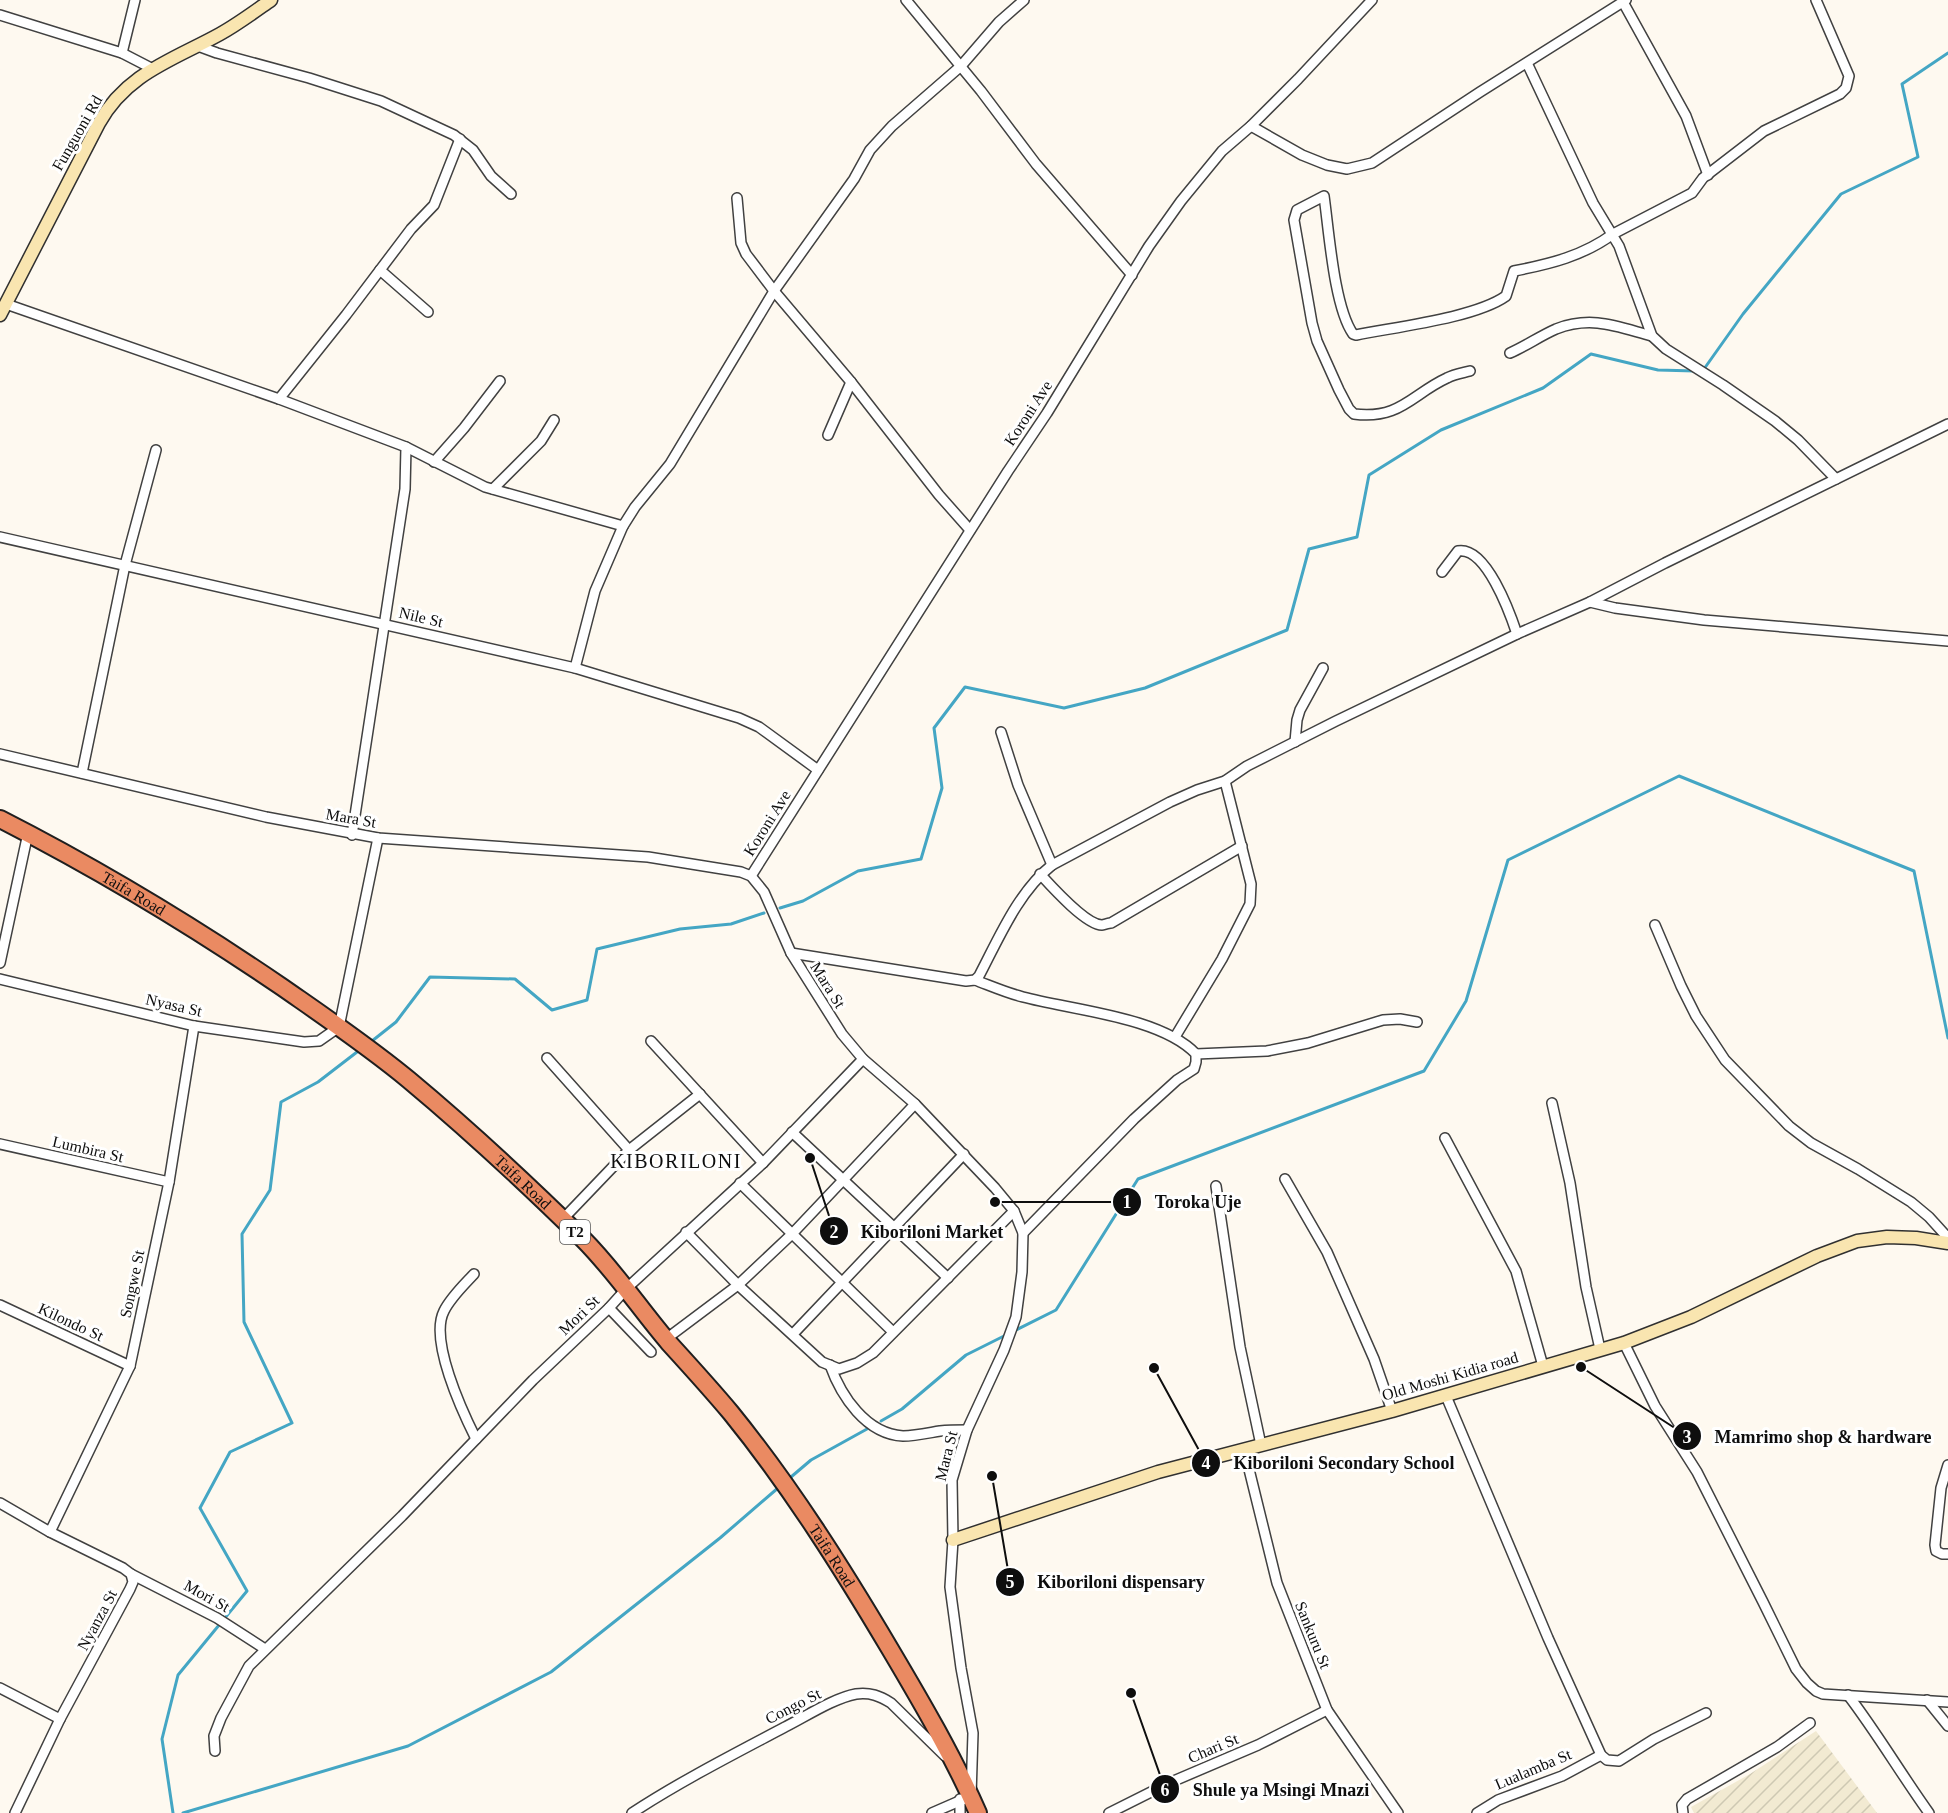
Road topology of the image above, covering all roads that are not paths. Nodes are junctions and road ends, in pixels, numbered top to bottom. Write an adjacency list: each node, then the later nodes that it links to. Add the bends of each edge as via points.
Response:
1 (135, 0): 10 (street)
2 (271, 0): 9 (street, Funguoni Rd)
3 (906, 0): 12 (street)
4 (1024, 0): 12 (street, via 999,21)
5 (1372, 0): 14 (street, Koroni Ave)
6 (1816, 0): 16 (street, via 1847,68 1846,88 1764,131)
7 (1624, 1): 11 (street); 16 (street, via 1686,116)
8 (0, 15): 10 (street)
9 (198, 46): 13 (street, Funguoni Rd); 15 (street, via 381,101)
10 (122, 54): 13 (street)
11 (1527, 63): 14 (street, via 1372,163 1347,169 1302,155); 19 (street, via 1593,203)
12 (961, 66): 21 (street, via 1035,164); 22 (street, via 875,143)
13 (153, 69): 23 (street, Funguoni Rd, via 137,78 106,110)
14 (1251, 126): 21 (street, Koroni Ave, via 1222,151 1181,201)
15 (460, 139): 17 (street); 20 (street, via 434,205)
16 (1708, 175): 19 (street, via 1692,193)
17 (511, 194)
18 (738, 198): 22 (street, via 741,243)
19 (1613, 234): 25 (street); 27 (street, via 1563,260 1514,271 1506,296 1494,303 1434,321 1355,335 1342,311 1324,196 1298,210 1294,220 1314,332 1354,414 1380,414 1397,409 1449,377)
20 (380, 270): 24 (street); 30 (street)
21 (1132, 275): 40 (street, Koroni Ave)
22 (774, 291): 29 (street); 39 (street, via 670,464)
23 (3, 310): 30 (street)
24 (428, 312)
25 (1652, 336): 26 (street, via 1597,321 1576,323); 37 (street, via 1775,421)
26 (1510, 353)
27 (1470, 371)
28 (500, 381): 36 (street)
29 (851, 382): 33 (street); 40 (street)
30 (279, 399): 34 (street)
31 (554, 420): 38 (street, via 540,441)
32 (1948, 424): 37 (street)
33 (828, 435)
34 (406, 447): 36 (street); 45 (street, via 405,489)
35 (156, 450): 42 (street)
36 (434, 462): 38 (street)
37 (1836, 479): 44 (street)
38 (493, 489): 39 (street)
39 (623, 526): 48 (street, via 595,591)
40 (970, 530): 53 (street, Koroni Ave)
41 (0, 537): 42 (street, Nile St)
42 (125, 565): 45 (street, Nile St); 54 (street)
43 (1442, 572): 46 (street, via 1458,551 1472,553 1499,588)
44 (1590, 602): 46 (street); 47 (street, via 1704,620)
45 (385, 624): 48 (street, Nile St); 58 (street)
46 (1517, 634): 51 (street)
47 (1948, 641)
48 (575, 668): 53 (street, Nile St, via 739,718 759,727)
49 (1323, 668): 51 (street, via 1300,710)
50 (1001, 732): 61 (street, via 1018,785)
51 (1295, 742): 55 (street)
52 (0, 754): 54 (street, Mara St)
53 (818, 770): 63 (street, Koroni Ave)
54 (82, 773): 58 (street, Mara St)
55 (1225, 781): 60 (street); 61 (street, via 1170,802)
56 (0, 819): 57 (highway, Taifa Road / T2)
57 (27, 833): 66 (street); 71 (highway, Taifa Road / T2, via 162,909)
58 (352, 835): 59 (street, Mara St)
59 (378, 838): 63 (street, Mara St, via 648,857); 71 (street)
60 (1242, 846): 62 (street, via 1102,926 1073,908); 72 (street, via 1251,884 1250,904)
61 (1052, 865): 62 (street)
62 (1040, 874): 68 (street)
63 (751, 876): 65 (street, Mara St, via 764,892)
64 (1655, 925): 97 (street, via 1696,1016 1725,1060 1789,1126 1911,1202)
65 (791, 954): 68 (street); 76 (street, Mara St, via 842,1034)
66 (0, 963)
67 (0, 979): 70 (street, Nyasa St)
68 (975, 980): 72 (street)
69 (1417, 1022): 74 (street, via 1383,1020 1268,1051)
70 (194, 1026): 71 (street, Nyasa St, via 304,1042 319,1041); 88 (street, Songwe St)
71 (339, 1027): 92 (highway, Taifa Road / T2, via 407,1078)
72 (1175, 1037): 74 (street)
73 (651, 1041): 77 (street)
74 (1196, 1054): 95 (street, via 1194,1069 1134,1119)
75 (548, 1058): 83 (street)
76 (863, 1059): 79 (street, Mara St); 80 (street, Mori St)
77 (700, 1094): 83 (street); 85 (street)
78 (1552, 1103): 110 (street)
79 (915, 1104): 84 (street, Mara St); 87 (street)
80 (792, 1132): 85 (street, Mori St); 87 (street)
81 (1445, 1138): 114 (street, via 1516,1271)
82 (0, 1144): 88 (street, Lumbira St)
83 (629, 1150): 92 (street)
84 (964, 1154): 91 (street, Mara St); 93 (street)
85 (763, 1162): 89 (street, Mori St)
86 (1285, 1179): 116 (street, via 1327,1252 1374,1359)
87 (844, 1180): 93 (street); 96 (street)
88 (169, 1182): 113 (street, Songwe St)
89 (740, 1183): 94 (street, Mori St); 96 (street)
90 (1216, 1186): 119 (street, via 1240,1347)
91 (1014, 1211): 95 (street, Mara St); 100 (street)
92 (562, 1220): 103 (highway, Taifa Road / T2)
93 (895, 1228): 100 (street); 101 (street)
94 (686, 1232): 102 (street); 103 (street, Mori St)
95 (1023, 1233): 117 (street, Mara St, via 1016,1317)
96 (792, 1234): 101 (street); 102 (street)
97 (1948, 1238)
98 (1948, 1243): 109 (street, Old Moshi Kidia road, via 1897,1237 1857,1241 1817,1256 1691,1317)
99 (474, 1274): 118 (street, via 445,1310 440,1324 441,1345 457,1397)
100 (948, 1278): 106 (street)
101 (842, 1283): 106 (street); 107 (street)
102 (738, 1285): 107 (street); 108 (street)
103 (627, 1288): 105 (street, Mori St); 108 (highway, Taifa Road / T2)
104 (0, 1305): 113 (street, Kilondo St)
105 (609, 1308): 111 (street); 118 (street, Mori St)
106 (893, 1332): 112 (street, via 857,1363 839,1369)
107 (793, 1334): 112 (street)
108 (666, 1339): 139 (highway, Taifa Road / T2, via 731,1414 788,1489 851,1583)
109 (1624, 1343): 110 (street, Old Moshi Kidia road); 129 (street, via 1655,1406 1697,1473 1796,1669 1816,1691)
110 (1599, 1349): 114 (street, Old Moshi Kidia road)
111 (651, 1352)
112 (830, 1365): 117 (street, via 853,1407 888,1433 902,1436)
113 (130, 1366): 123 (street, Songwe St)
114 (1543, 1366): 115 (street, Old Moshi Kidia road)
115 (1446, 1396): 116 (street, Old Moshi Kidia road); 138 (street)
116 (1392, 1411): 119 (street, Old Moshi Kidia road)
117 (967, 1430): 124 (street, Mara St, via 952,1480)
118 (476, 1439): 127 (street, Mori St)
119 (1261, 1445): 120 (street, Old Moshi Kidia road)
120 (1244, 1449): 124 (street, Old Moshi Kidia road, via 1148,1475); 132 (street, Sankuru St, via 1276,1583)
121 (1948, 1465): 125 (street, via 1941,1488 1935,1545 1936,1551)
122 (0, 1503): 123 (street, Nyanza St)
123 (50, 1532): 126 (street, Nyanza St)
124 (953, 1540): 140 (street, Mara St, via 950,1587 973,1733)
125 (1948, 1554)
126 (131, 1574): 127 (street, Mori St, via 217,1618); 134 (street, Nyanza St, via 130,1589)
127 (265, 1649): 137 (street, Mori St, via 249,1666 221,1718 214,1736)
128 (0, 1688): 134 (street)
129 (1848, 1695): 130 (street); 150 (street)
130 (1927, 1701): 131 (street); 136 (street)
131 (1948, 1702)
132 (1328, 1710): 146 (street, Chari St); 147 (street, Sankuru St)
133 (1706, 1713): 138 (street, via 1619,1761 1607,1760)
134 (60, 1719): 141 (street, Nyanza St)
135 (1810, 1724): 149 (street, via 1687,1799 1682,1805)
136 (1948, 1726)
137 (215, 1751)
138 (1602, 1755): 148 (street, Lualamba St)
139 (958, 1768): 140 (highway, Taifa Road / T2); 142 (street, Congo St, via 891,1703 881,1696 854,1695 715,1764)
140 (965, 1798): 143 (street); 144 (street, Mara St); 145 (highway, Taifa Road / T2)
141 (15, 1813)
142 (632, 1813)
143 (932, 1813)
144 (960, 1813)
145 (978, 1813)
146 (1109, 1813)
147 (1398, 1813)
148 (1477, 1813)
149 (1683, 1813)
150 (1929, 1813)

